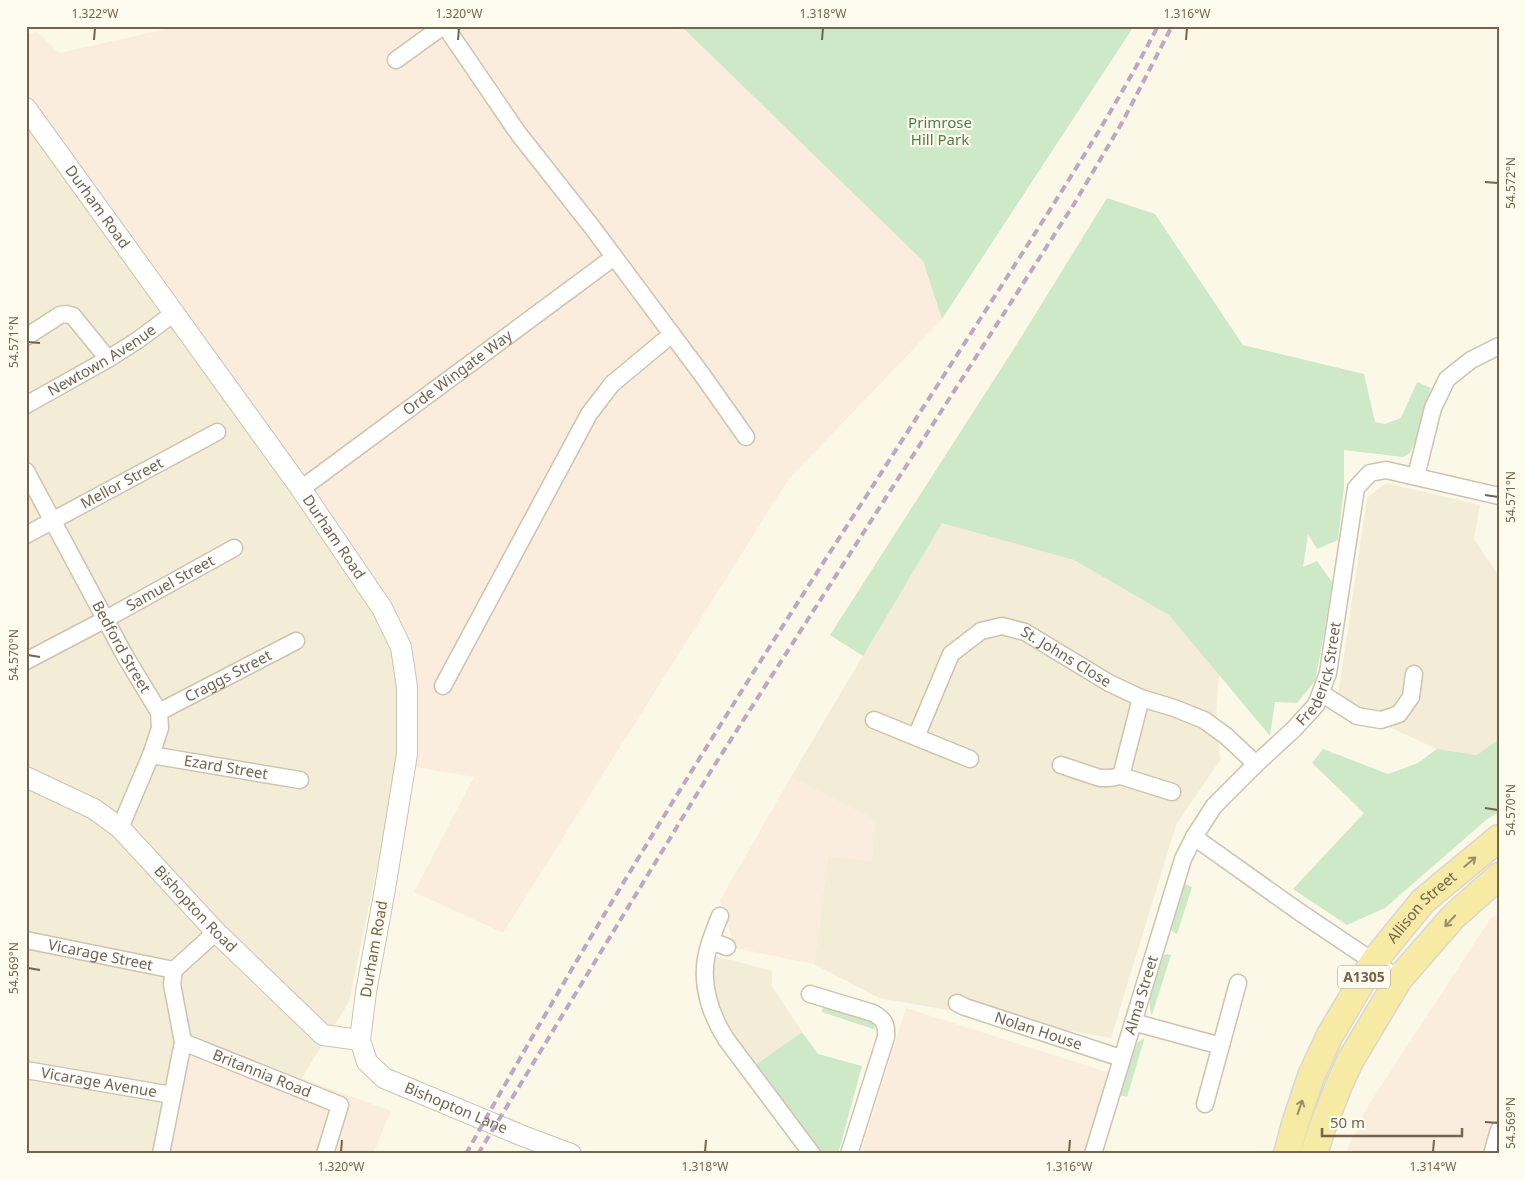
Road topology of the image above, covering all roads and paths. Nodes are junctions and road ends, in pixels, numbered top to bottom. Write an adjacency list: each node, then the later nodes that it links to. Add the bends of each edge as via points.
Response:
1 (444, 26): 2 (street); 4 (street, via 518,133)
2 (396, 60)
3 (26, 108): 5 (street, Durham Road)
4 (614, 257): 6 (street); 15 (street, Orde Wingate Way)
5 (174, 313): 9 (street, Newtown Avenue); 15 (street, Durham Road)
6 (672, 334): 12 (street); 24 (street, via 612,384 589,414)
7 (26, 337): 9 (street, via 66,314 72,316)
8 (1499, 346): 14 (street, via 1471,360 1446,379 1433,408)
9 (108, 359): 10 (street, Newtown Avenue)
10 (26, 405)
11 (217, 432): 17 (street, Mellor Street)
12 (746, 437)
13 (26, 471): 17 (street, Bedford Street)
14 (1416, 476): 16 (street); 25 (street, Frederick Street, via 1386,470 1370,473 1356,488 1328,673)
15 (300, 489): 54 (street, Durham Road, via 382,608 401,647 407,687 407,754)
16 (1499, 496)
17 (52, 520): 18 (street, Mellor Street); 20 (street, Bedford Street)
18 (26, 534)
19 (234, 548): 20 (street, Samuel Street)
20 (106, 619): 22 (street, Samuel Street); 27 (street, Bedford Street)
21 (296, 641): 27 (street, Craggs Street)
22 (26, 660)
23 (1414, 674): 25 (street, via 1411,697 1398,714 1381,720 1357,716)
24 (443, 686)
25 (1320, 693): 32 (street, Frederick Street, via 1316,705)
26 (1141, 698): 29 (street, St. Johns Close, via 1109,683 1025,632 1002,626 981,631 951,654); 32 (street, St. Johns Close, via 1204,720); 35 (street)
27 (159, 712): 30 (street, via 160,728)
28 (874, 720): 29 (street)
29 (916, 737): 31 (street)
30 (151, 755): 36 (street, Ezard Street); 38 (street)
31 (970, 759)
32 (1256, 764): 39 (street, Frederick Street, via 1214,806)
33 (1061, 765): 35 (street, via 1100,778)
34 (26, 776): 38 (street, Bishopton Road, via 94,809)
35 (1121, 776): 37 (street)
36 (300, 780)
37 (1172, 792)
38 (120, 828): 43 (street, Bishopton Road)
39 (1194, 837): 47 (street); 53 (street, Alma Street, via 1183,859)
40 (1499, 838): 47 (main road, Allison Street / A1305, one-way to 40, via 1423,901)
41 (1499, 876): 49 (main road, Allison Street / A1305, one-way to 49, via 1453,918)
42 (720, 916): 45 (street)
43 (216, 932): 48 (street); 54 (street, Bishopton Road, via 323,1035)
44 (26, 940): 48 (street, Vicarage Street)
45 (711, 941): 46 (street); 65 (street, via 705,984 716,1024)
46 (728, 947)
47 (1374, 961): 49 (street); 68 (main road, Allison Street / A1305, one-way to 47, via 1311,1076 1330,1035)
48 (174, 970): 55 (street, via 172,984)
49 (1399, 979): 69 (main road, Allison Street / A1305, via 1338,1084)
50 (1238, 983): 56 (street)
51 (810, 994): 66 (street, via 873,1013 885,1023 886,1037)
52 (957, 1003): 57 (street, Nolan House)
53 (1133, 1022): 56 (street); 57 (street, Alma Street)
54 (360, 1040): 64 (street, Bishopton Lane, via 367,1062 384,1078)
55 (183, 1042): 59 (street); 63 (street, Britannia Road, via 340,1105)
56 (1221, 1046): 60 (street)
57 (1122, 1058): 67 (street, Alma Street)
58 (26, 1070): 59 (street, Vicarage Avenue)
59 (172, 1095): 62 (street)
60 (1205, 1104)
61 (1499, 1130): 70 (street)
62 (161, 1154)
63 (325, 1154)
64 (571, 1154)
65 (812, 1154)
66 (850, 1154)
67 (1093, 1154)
68 (1287, 1154)
69 (1314, 1154)
70 (1492, 1154)

